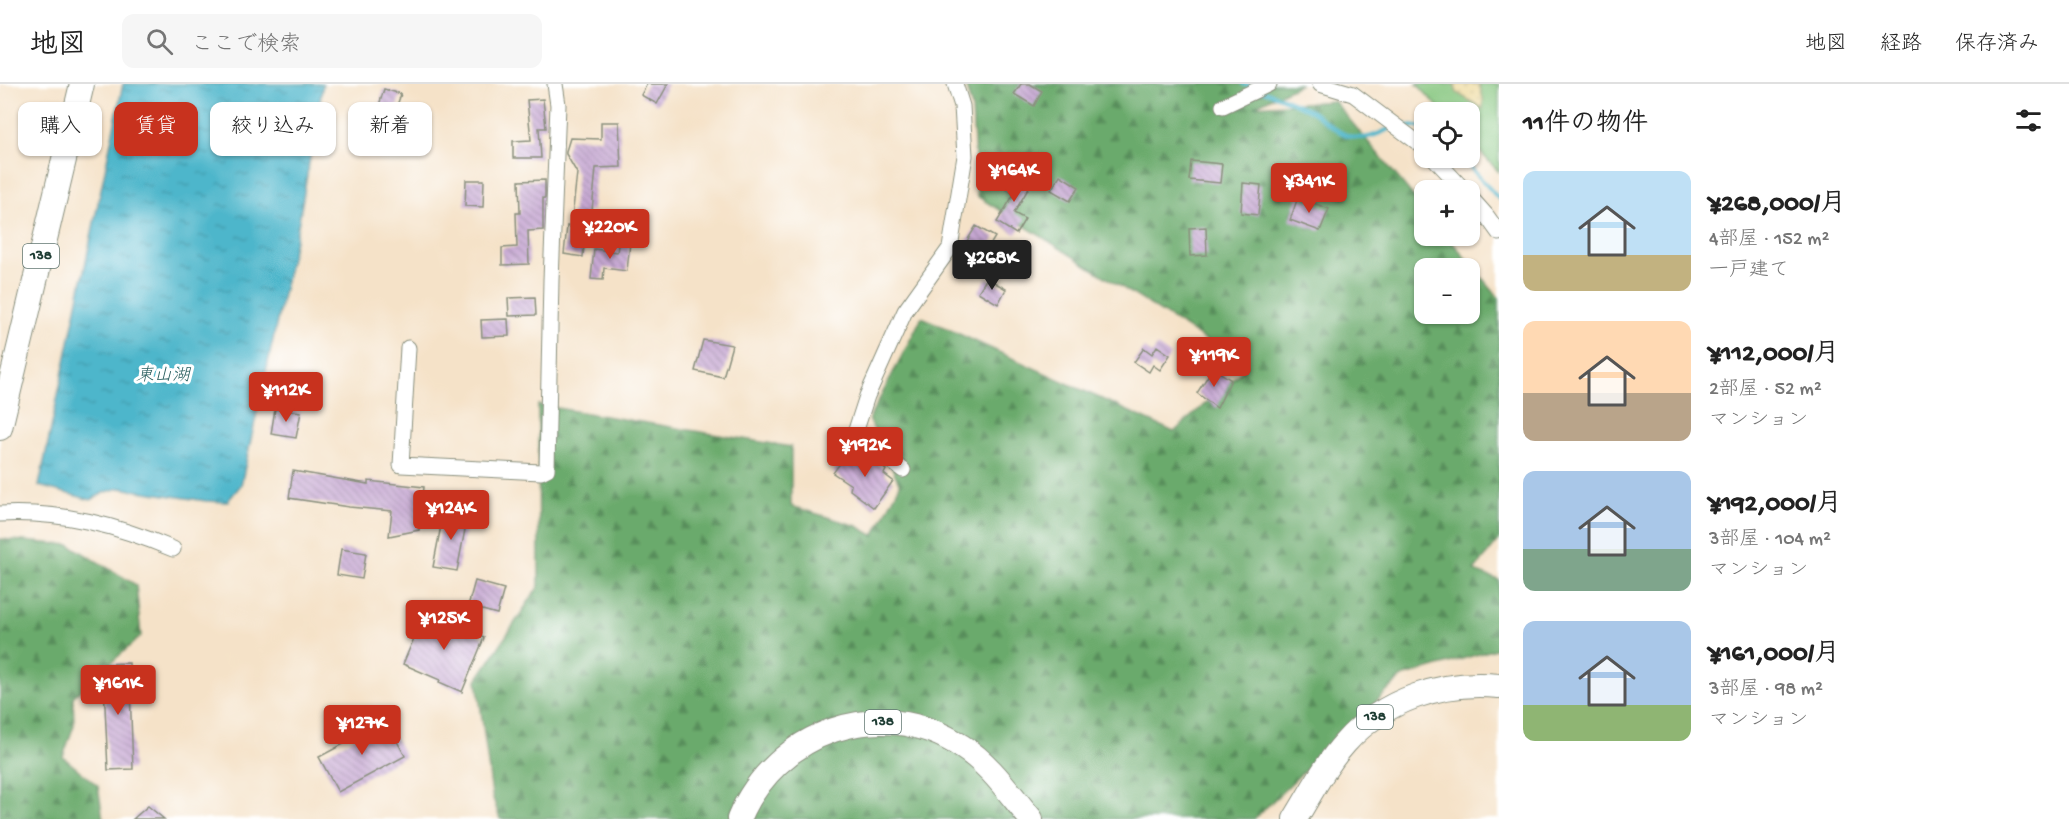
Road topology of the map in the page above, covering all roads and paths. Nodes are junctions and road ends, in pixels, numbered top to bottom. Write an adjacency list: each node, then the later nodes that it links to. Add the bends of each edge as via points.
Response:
1 (82, 84): 13 (highway, 138)
2 (555, 84): 12 (street, via 558,105 548,469 541,472 401,465)
3 (955, 84): 14 (street, via 962,106 965,156 950,248 905,311 855,433)
4 (1269, 84): 6 (street)
5 (1320, 84): 7 (street, via 1353,94)
6 (1223, 106)
7 (1414, 140)
8 (1443, 168): 9 (street)
9 (1455, 180)
10 (1480, 208): 11 (street)
11 (1499, 233)
12 (408, 348)
13 (0, 428)
14 (903, 470)
15 (0, 514): 16 (street, via 61,516 101,523)
16 (173, 549)
17 (1499, 686): 20 (highway, 138, via 1440,689 1388,708 1346,742)
18 (739, 819): 19 (highway, 138, via 760,782 797,747 843,726 893,722 915,726 960,744 979,758)
19 (1030, 819)
20 (1294, 819)

